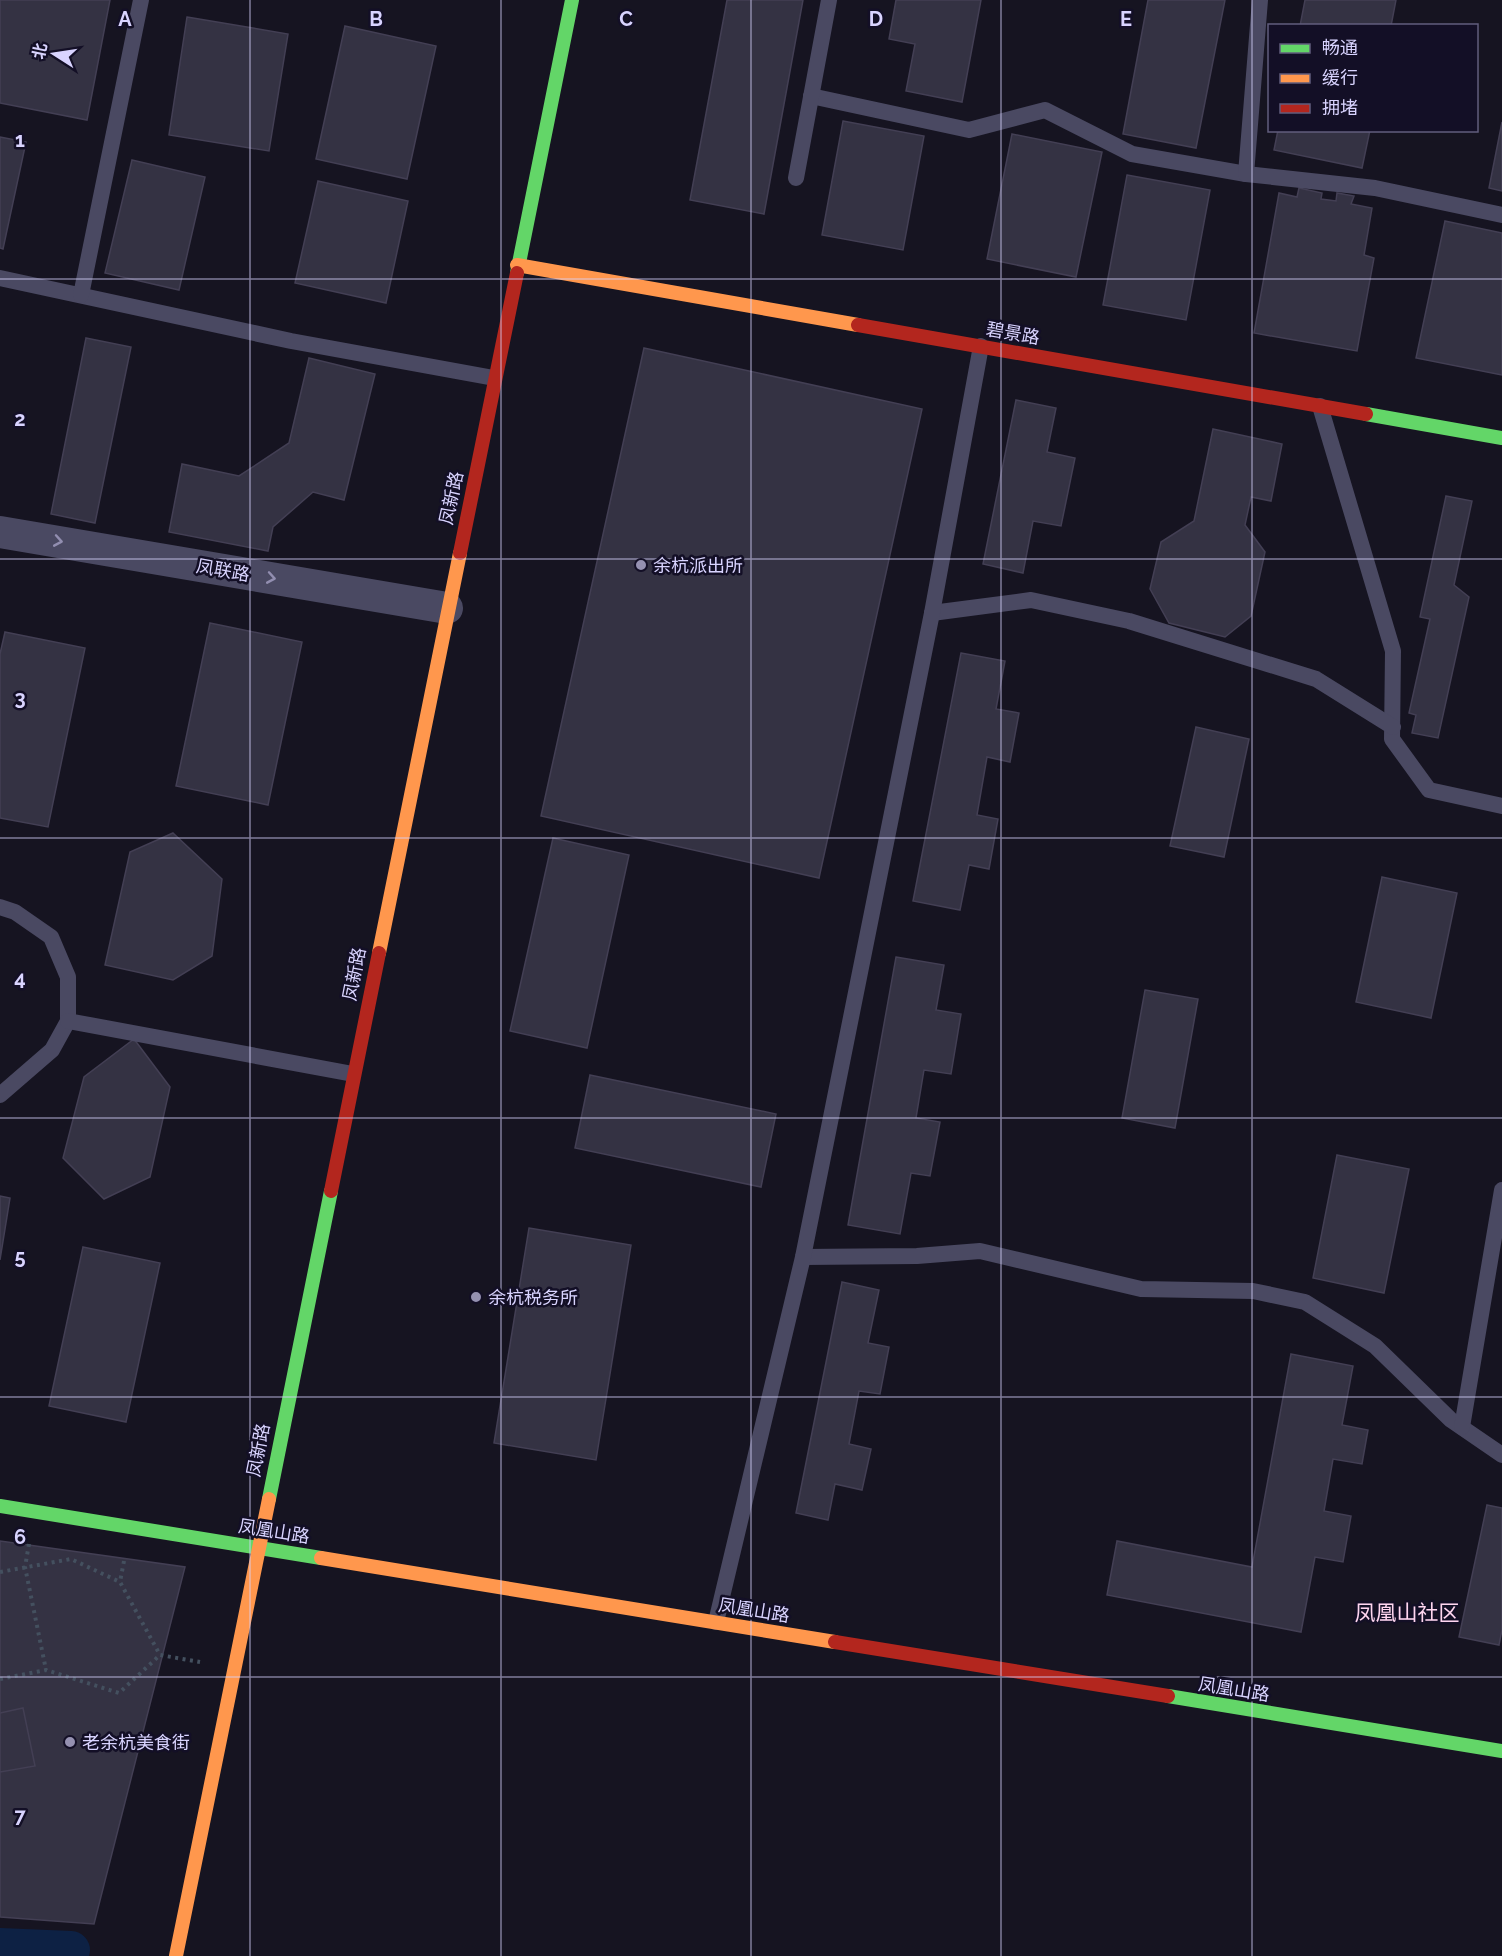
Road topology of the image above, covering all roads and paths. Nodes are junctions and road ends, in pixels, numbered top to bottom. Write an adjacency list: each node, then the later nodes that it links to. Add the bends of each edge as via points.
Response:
1 (141, 0): 11 (lane)
2 (572, 0): 9 (street, 凤新路)
3 (829, 0): 5 (lane)
4 (1260, 0): 6 (lane)
5 (811, 96): 6 (lane, via 969,130 1045,110 1132,154); 7 (lane)
6 (1246, 174): 8 (lane, via 1375,188)
7 (796, 178)
8 (1502, 215)
9 (517, 265): 12 (street, 碧景路); 13 (street, 凤新路)
10 (0, 278): 11 (lane)
11 (81, 296): 13 (lane, via 291,341)
12 (981, 346): 14 (street, 碧景路); 18 (lane)
13 (494, 378): 17 (street, 凤新路)
14 (1320, 406): 15 (street, 碧景路); 19 (lane, via 1393,651)
15 (1502, 438)
16 (0, 531): 17 (street, 凤联路, one-way to 17)
17 (447, 608): 23 (street, 凤新路)
18 (932, 613): 19 (lane, via 1030,600 1129,621 1316,679); 26 (lane)
19 (1393, 728): 20 (lane, via 1392,739 1429,790)
20 (1502, 806)
21 (0, 907): 22 (lane, via 15,912 51,937 68,977)
22 (68, 1021): 23 (lane); 24 (lane, via 52,1050)
23 (353, 1074): 32 (street, 凤新路)
24 (0, 1095)
25 (1502, 1190): 27 (lane)
26 (803, 1257): 27 (lane, via 980,1251 1141,1288 1253,1291 1305,1302 1375,1346); 36 (lane)
27 (1462, 1427): 28 (lane)
28 (1502, 1455)
29 (0, 1506): 30 (street, 凤凰山路)
30 (36, 1512): 31 (street, 凤凰山路); 33 (path)
31 (129, 1526): 32 (street, 凤凰山路); 35 (path)
32 (257, 1546): 36 (street, 凤凰山路); 38 (street, 凤新路)
33 (25, 1567): 34 (path); 35 (path, via 71,1559); 39 (path)
34 (0, 1572)
35 (120, 1582): 37 (path)
36 (716, 1622): 41 (street, 凤凰山路)
37 (160, 1655): 38 (path); 39 (path, via 119,1693)
38 (233, 1668): 42 (street, 凤新路)
39 (46, 1670): 40 (path)
40 (0, 1679)
41 (1502, 1751)
42 (176, 1956)

